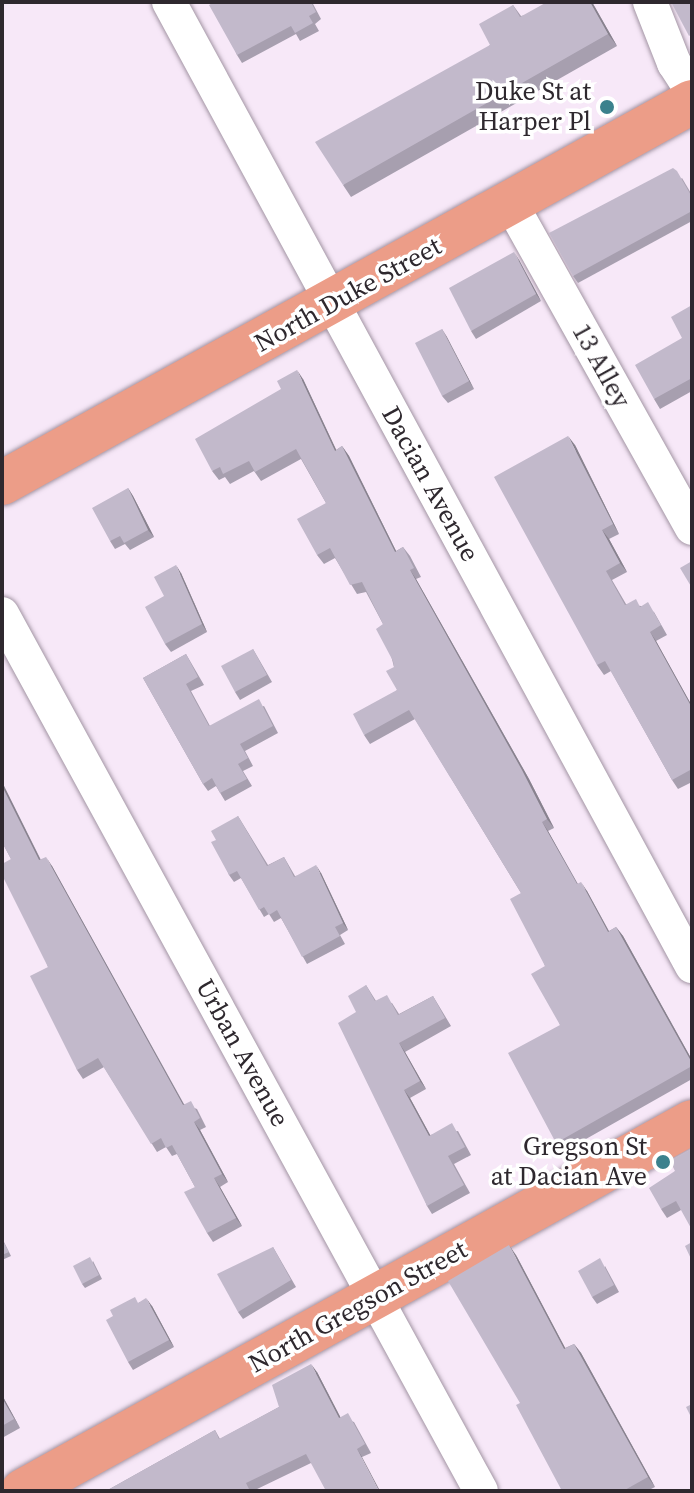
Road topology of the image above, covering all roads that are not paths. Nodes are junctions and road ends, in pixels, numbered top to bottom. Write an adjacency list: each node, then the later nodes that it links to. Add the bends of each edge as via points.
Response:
1 (169, 2): 6 (street, Dacian Avenue)
2 (650, 2): 3 (street, via 674,63)
3 (692, 91)
4 (692, 102): 5 (main road, North Duke Street)
5 (511, 204): 6 (main road, North Duke Street); 8 (street, 13 Alley)
6 (333, 304): 7 (main road, North Duke Street); 10 (street, Dacian Avenue)
7 (2, 483)
8 (692, 528)
9 (2, 614): 12 (street, Urban Avenue)
10 (692, 966)
11 (692, 1122): 12 (main road, North Gregson Street)
12 (377, 1297): 13 (main road, North Gregson Street); 14 (street, Urban Avenue)
13 (38, 1488)
14 (481, 1491)

